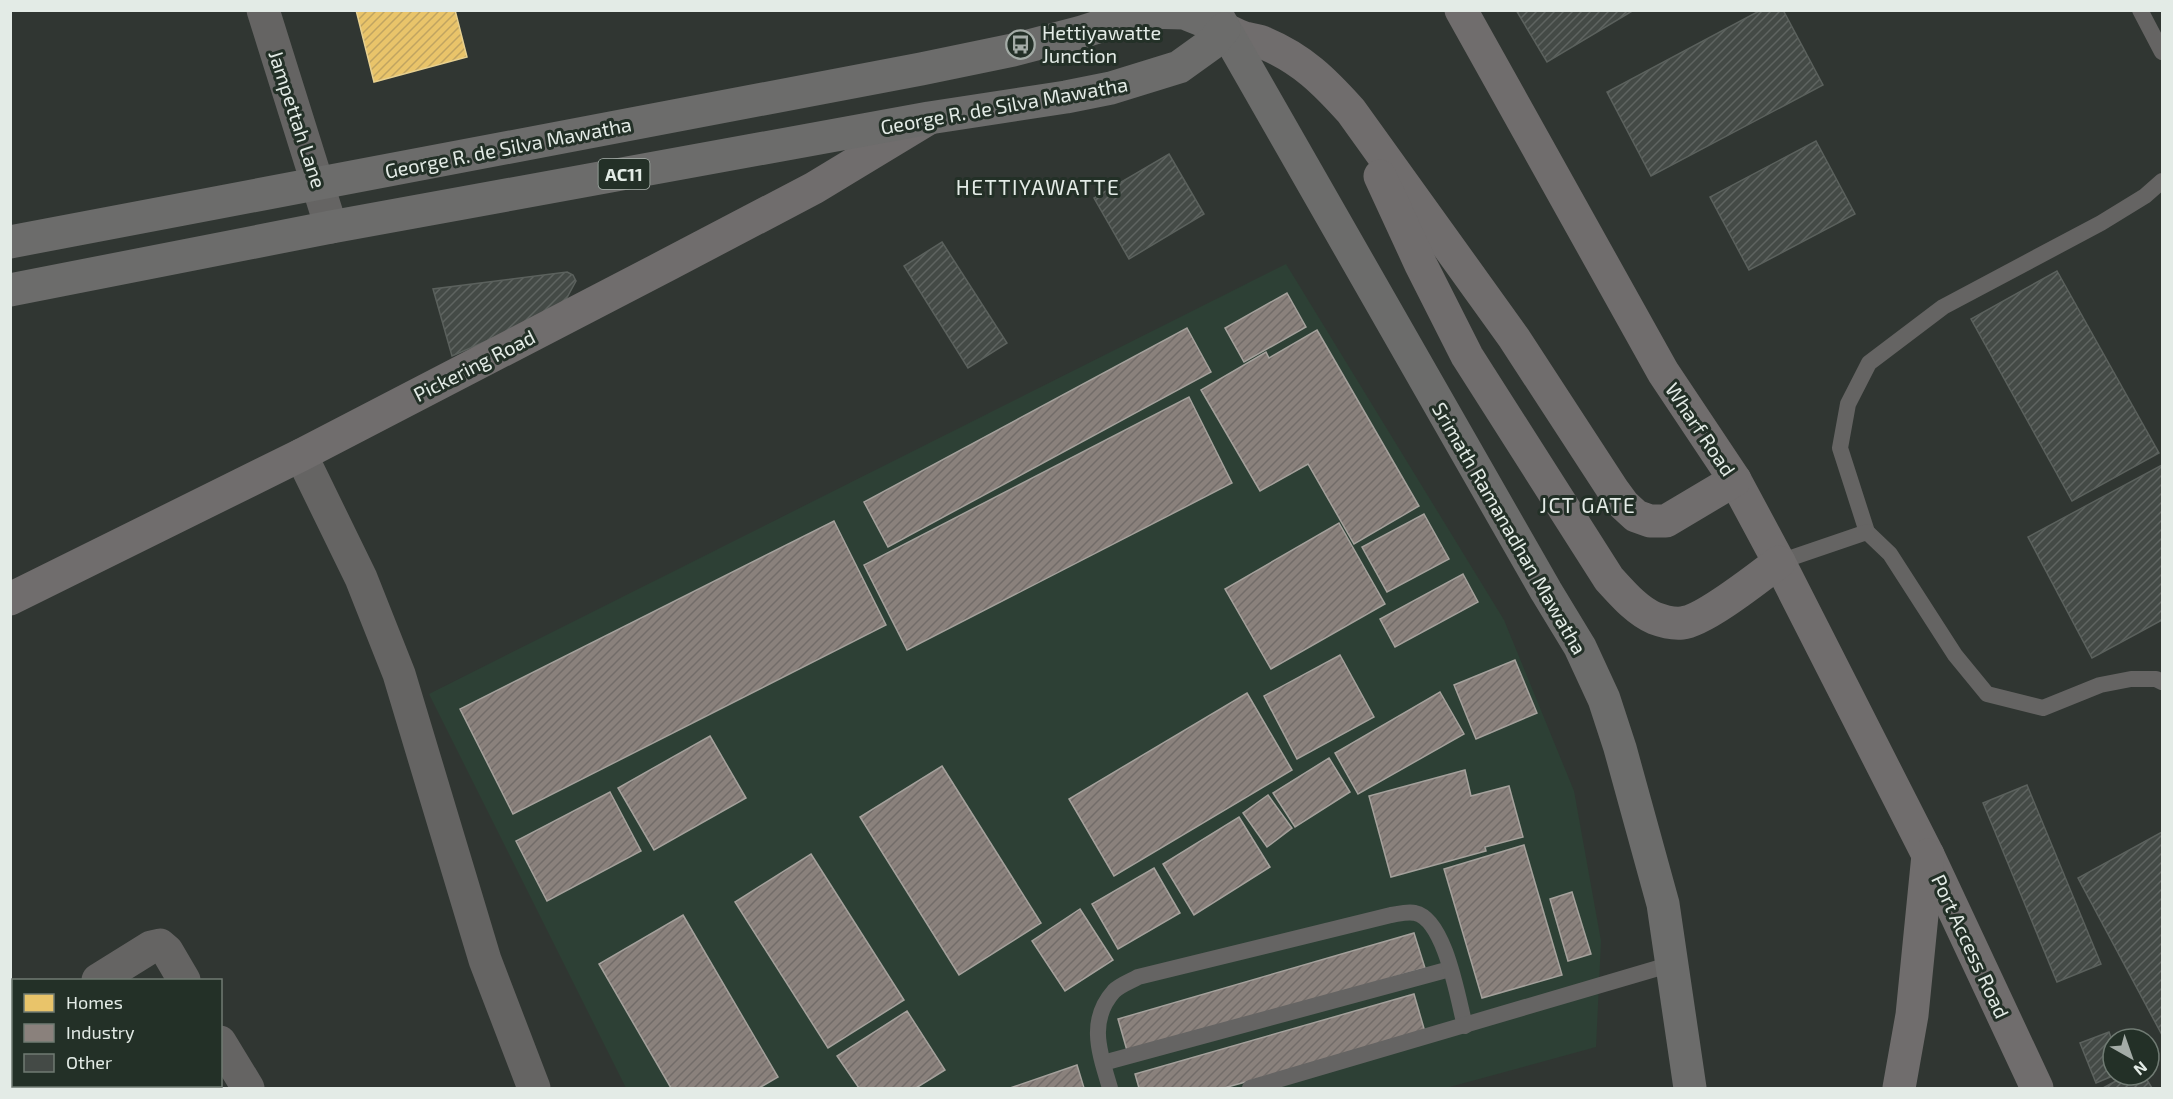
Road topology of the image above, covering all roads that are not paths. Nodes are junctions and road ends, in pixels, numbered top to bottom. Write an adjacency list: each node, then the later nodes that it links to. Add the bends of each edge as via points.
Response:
1 (263, 10): 9 (street, Jampettah Lane)
2 (1461, 10): 14 (street, Wharf Road, via 1663,372)
3 (2140, 10): 5 (lane)
4 (1219, 20): 6 (street, via 1244,38 1260,41 1307,67); 7 (main road, George R. de Silva Mawatha / AC11, via 1211,44 1179,67 1066,97); 9 (main road, George R. de Silva Mawatha / AC11, via 1184,13 1144,12 1012,50 921,69); 20 (main road, Srimath Ramanadhan Mawatha, via 1580,647 1604,699 1624,759 1663,904)
5 (2163, 52)
6 (1351, 111): 14 (street, via 1514,338 1624,506 1636,516 1666,521); 16 (street, via 1467,356 1609,579 1644,612 1671,623 1684,623 1712,611)
7 (929, 118): 10 (main road, George R. de Silva Mawatha / AC11); 13 (street, Pickering Road, via 814,188)
8 (2163, 181): 15 (lane, via 2101,223 1943,307 1869,363 1848,404 1840,448)
9 (318, 183): 10 (street, Jampettah Lane); 11 (main road, George R. de Silva Mawatha / AC11)
10 (331, 227): 12 (main road, George R. de Silva Mawatha / AC11)
11 (10, 242)
12 (10, 290)
13 (301, 455): 17 (street, Pickering Road); 28 (street, via 361,578 399,674 485,960)
14 (1735, 480): 16 (street, Wharf Road)
15 (1867, 532): 16 (lane); 18 (lane, via 1890,554 1955,655 1987,694 2043,708 2100,685 2131,679)
16 (1779, 562): 19 (street, Wharf Road)
17 (10, 599)
18 (2163, 682)
19 (1928, 855): 32 (street, Port Access Road, via 1912,1015); 33 (street, Port Access Road)
20 (1672, 964): 24 (lane); 31 (main road, Srimath Ramanadhan Mawatha)
21 (1449, 969): 24 (lane); 26 (lane); 26 (lane, via 1442,941 1430,922 1415,913 1391,915 1138,977 1115,990 1100,1014 1097,1032)
22 (101, 979): 23 (street, via 160,945)
23 (183, 979)
24 (1465, 1026): 30 (lane)
25 (222, 1045): 27 (street)
26 (1103, 1063): 29 (lane)
27 (248, 1089)
28 (534, 1089)
29 (1110, 1089)
30 (1250, 1089)
31 (1690, 1089)
32 (1899, 1089)
33 (2037, 1089)

